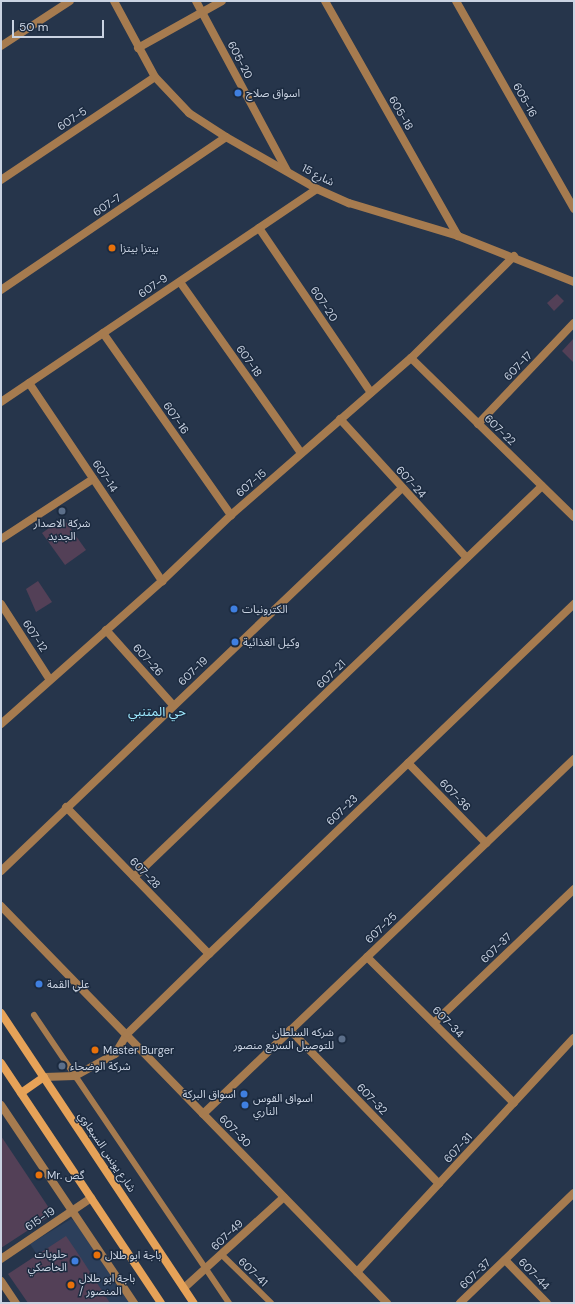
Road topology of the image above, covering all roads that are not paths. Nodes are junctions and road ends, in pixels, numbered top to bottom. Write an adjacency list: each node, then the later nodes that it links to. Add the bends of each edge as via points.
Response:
1 (70, 1): 8 (street)
2 (114, 1): 9 (street, شارع 15)
3 (196, 1): 7 (street, 605-20)
4 (222, 1): 7 (street)
5 (325, 1): 17 (street, 605-18)
6 (456, 1): 15 (street, 605-16)
7 (202, 12): 9 (street); 12 (street, 605-20)
8 (1, 46)
9 (138, 48): 10 (street, شارع 15)
10 (155, 77): 11 (street, شارع 15, via 189,113); 13 (street, 607-5)
11 (226, 137): 12 (street, شارع 15); 21 (street, 607-7)
12 (287, 171): 14 (street, شارع 15)
13 (1, 180)
14 (317, 189): 16 (street, 607-9); 17 (street, شارع 15, via 382,214)
15 (574, 209)
16 (259, 228): 19 (street, 607-9); 26 (street, 607-20)
17 (458, 236): 18 (street, شارع 15)
18 (514, 256): 20 (street, شارع 15); 24 (street, 607-15)
19 (180, 282): 23 (street, 607-9); 30 (street, 607-18)
20 (574, 282)
21 (1, 290)
22 (574, 323): 29 (street, 607-17)
23 (103, 333): 25 (street, 607-9); 34 (street, 607-16)
24 (411, 358): 26 (street, 607-15); 29 (street, 607-22)
25 (29, 383): 27 (street, 607-9); 31 (street, 607-14)
26 (371, 393): 28 (street, 607-15)
27 (1, 402)
28 (340, 419): 30 (street, 607-15); 33 (street, 607-24)
29 (478, 424): 32 (street, 607-22)
30 (301, 453): 34 (street, 607-15)
31 (93, 479): 36 (street); 38 (street, 607-14)
32 (542, 486): 35 (street, 607-22); 37 (street, 607-21)
33 (402, 488): 37 (street, 607-24); 43 (street, 607-19)
34 (231, 515): 38 (street, 607-15)
35 (574, 517)
36 (1, 539)
37 (467, 558): 50 (street, 607-21)
38 (162, 580): 41 (street, 607-15)
39 (1, 604): 42 (street, 607-12)
40 (574, 604): 46 (street, 607-23)
41 (106, 630): 42 (street, 607-15); 43 (street, 607-26)
42 (50, 680): 44 (street, 607-15)
43 (173, 705): 47 (street, 607-19)
44 (1, 724)
45 (574, 759): 48 (street, 607-25)
46 (408, 763): 48 (street, 607-36); 53 (street, 607-23)
47 (66, 807): 49 (street, 607-19); 50 (street, 607-28)
48 (486, 843): 54 (street, 607-25)
49 (1, 871)
50 (134, 877): 53 (street, 607-28)
51 (574, 889): 57 (street, 607-37)
52 (1, 906): 59 (street, 607-30)
53 (209, 954): 59 (street, 607-23)
54 (366, 957): 57 (street, 607-34); 58 (street, 607-25)
55 (1, 1013): 63 (main road, شارع يونس السبعاوي)
56 (34, 1015): 62 (lane)
57 (434, 1023): 65 (street, 607-34)
58 (290, 1030): 67 (street, 607-25); 68 (street, 607-32)
59 (127, 1034): 62 (street, 607-23, via 115,1054); 67 (street, 607-30)
60 (574, 1038): 65 (street, 607-31)
61 (1, 1063): 64 (main road)
62 (75, 1076): 63 (street); 76 (lane)
63 (44, 1077): 64 (main road); 79 (main road, شارع يونس السبعاوي)
64 (21, 1093): 71 (main road)
65 (514, 1103): 68 (street, 607-31)
66 (1, 1105): 72 (street)
67 (203, 1114): 70 (street, 607-30)
68 (439, 1184): 77 (street, 607-31)
69 (574, 1194): 75 (street, 607-37)
70 (284, 1197): 73 (street, 607-49); 77 (street, 607-30)
71 (91, 1198): 72 (street, 615-19); 82 (main road)
72 (72, 1211): 74 (street, 615-19); 81 (street)
73 (221, 1254): 76 (street, 607-49); 85 (lane, 607-41)
74 (1, 1259)
75 (505, 1260): 87 (street, 607-37); 88 (street, 607-44)
76 (206, 1269): 79 (street, 607-49); 84 (lane)
77 (357, 1272): 86 (street, 607-30)
78 (1, 1281): 80 (street)
79 (184, 1288): 83 (main road, شارع يونس السبعاوي)
80 (16, 1303)
81 (134, 1303)
82 (161, 1303)
83 (194, 1303)
84 (229, 1303)
85 (271, 1303)
86 (387, 1303)
87 (460, 1303)
88 (547, 1303)

